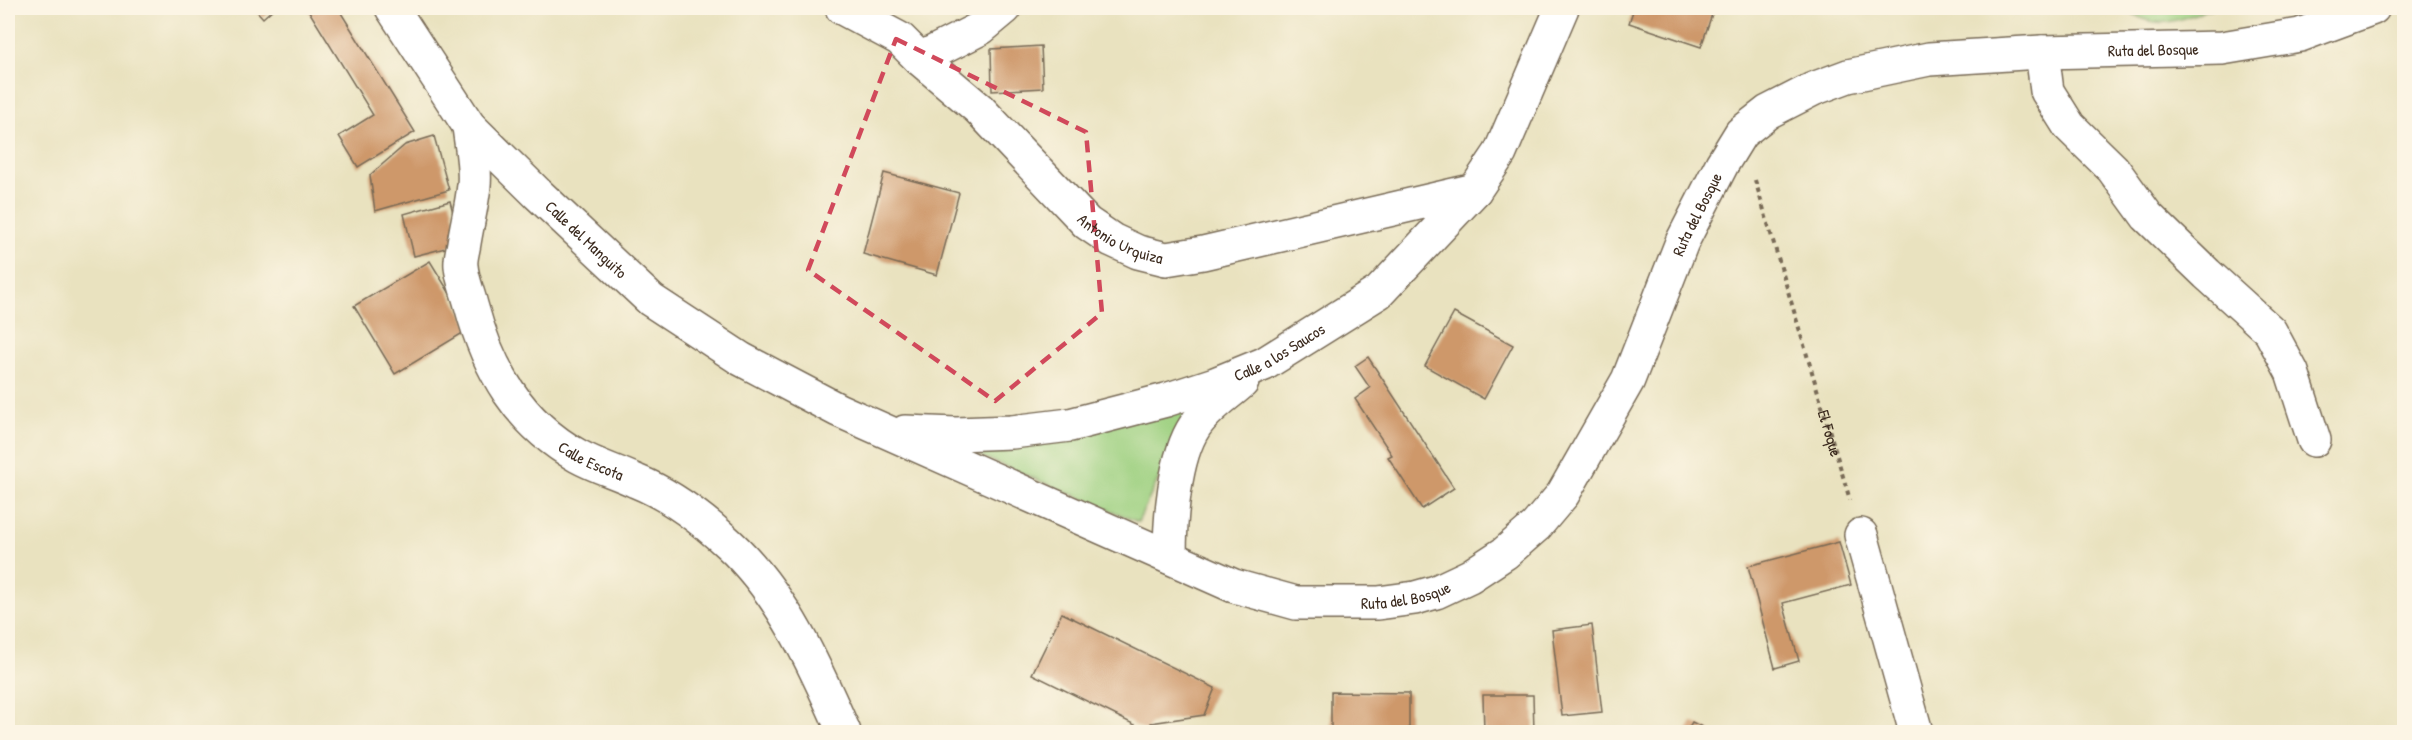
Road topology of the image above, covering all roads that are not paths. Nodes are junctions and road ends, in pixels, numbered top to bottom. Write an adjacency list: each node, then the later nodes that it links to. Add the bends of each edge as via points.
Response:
1 (393, 8): 8 (street, Calle del Manguito)
2 (842, 8): 7 (street, Antonio Urquiza, via 900,39)
3 (1005, 8): 7 (street, via 981,28)
4 (1562, 8): 9 (street, Calle a los Saucos, via 1500,153)
5 (2373, 8): 6 (street, Ruta del Bosque, via 2300,35 2222,48)
6 (2042, 52): 12 (street, via 2047,90 2069,126 2113,169 2147,216 2270,331 2292,372); 14 (street, Ruta del Bosque, via 1929,59 1848,76 1768,112 1742,133 1700,205 1628,380 1585,459 1536,526 1470,576 1415,598 1378,603 1296,603 1264,596 1191,569)
7 (920, 59): 9 (street, Antonio Urquiza, via 979,109 1086,223 1137,252 1166,259)
8 (469, 126): 11 (street, Calle del Manguito, via 651,300 741,359); 15 (street, Calle Escota, via 474,183 460,265 479,334 500,380 516,405 556,442 579,457 672,499 731,545 780,605)
9 (1475, 190): 10 (street, Calle a los Saucos, via 1379,292)
10 (1264, 364): 11 (street, Calle a los Saucos, via 1215,384 1116,414 1012,432 900,432); 14 (street, via 1212,407 1186,443 1173,499)
11 (838, 411): 14 (street, Ruta del Bosque)
12 (2314, 440)
13 (1861, 536): 16 (street)
14 (1170, 557)
15 (844, 732)
16 (1916, 732)

